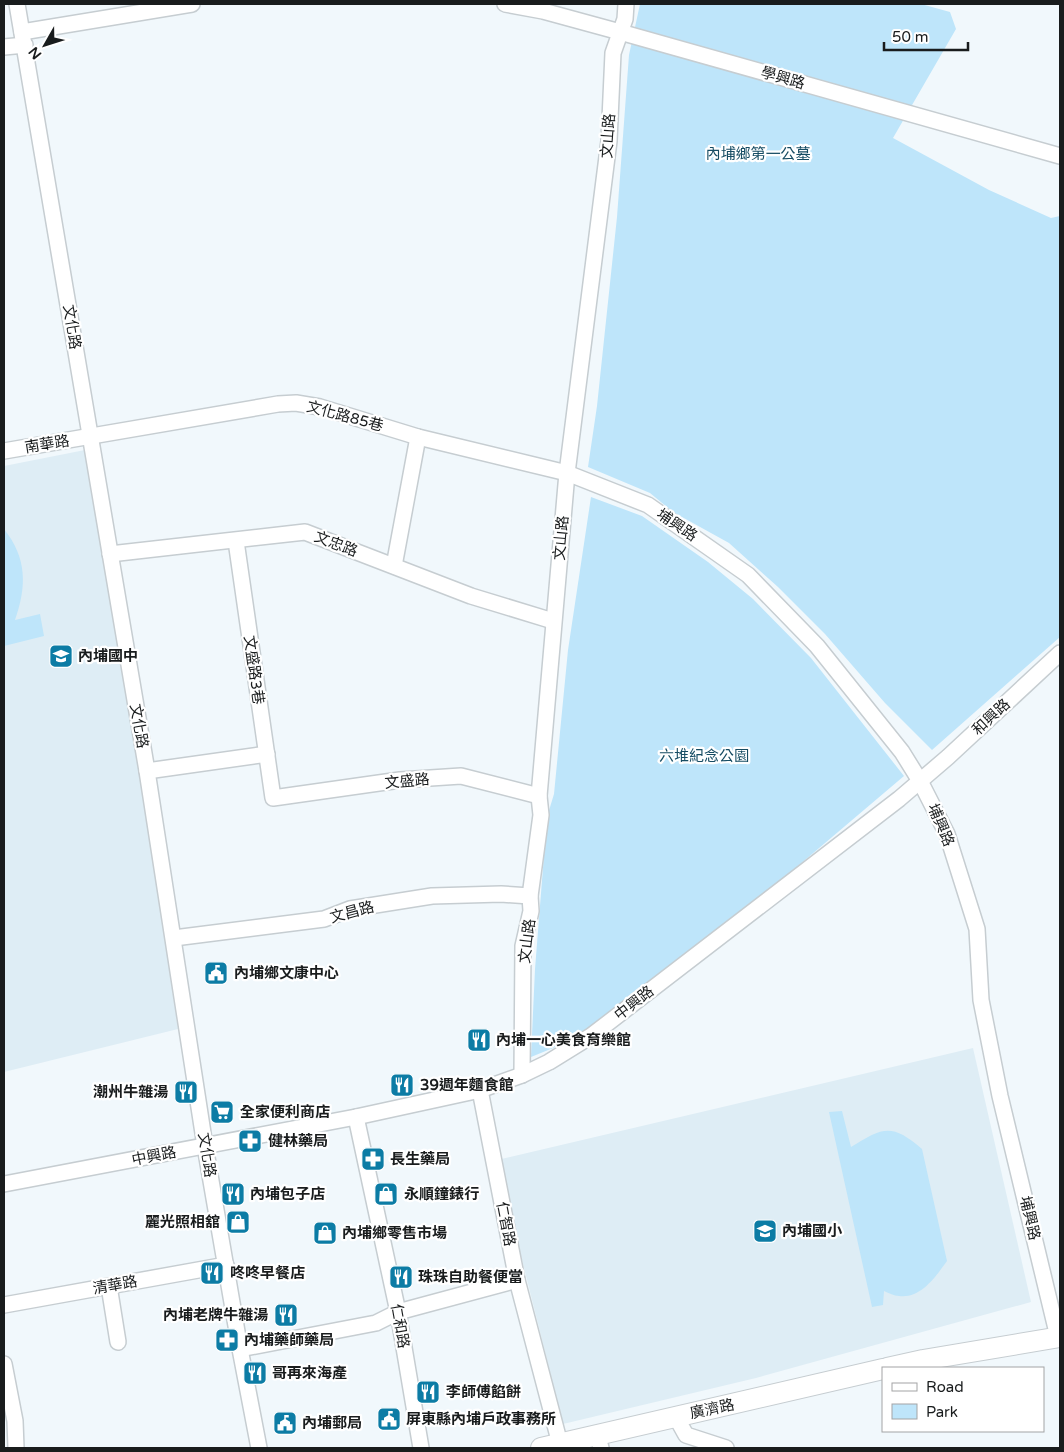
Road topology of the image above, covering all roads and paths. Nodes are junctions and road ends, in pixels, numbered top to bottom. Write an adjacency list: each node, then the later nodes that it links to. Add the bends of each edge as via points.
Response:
1 (17, 4): 6 (street, 文化路)
2 (192, 4): 6 (street)
3 (505, 4): 5 (street, 學興路)
4 (626, 4): 5 (street, 文山路)
5 (620, 32): 8 (street, 學興路); 12 (street, 文山路, via 613,53 609,141)
6 (23, 39): 7 (street); 9 (street, 文化路)
7 (4, 47)
8 (1060, 156)
9 (90, 437): 10 (street, 文化路85巷, via 296,403 320,407); 11 (street, 南華路); 14 (street, 文化路)
10 (418, 437): 12 (street, 文化路85巷); 15 (street)
11 (4, 451)
12 (567, 473): 16 (street, 文山路); 20 (street, 埔興路, via 648,505 748,575 816,646 902,752)
13 (236, 541): 14 (street, 文忠路); 15 (street, 文忠路, via 305,532); 18 (street, 文盛路3巷)
14 (110, 554): 19 (street, 文化路)
15 (394, 566): 16 (street, 文忠路, via 471,596)
16 (553, 621): 21 (street, 文山路)
17 (1060, 653): 20 (street, 和興路)
18 (267, 754): 19 (street); 22 (street, 文盛路3巷)
19 (147, 771): 24 (street, 文化路)
20 (920, 781): 25 (street, 中興路, via 591,1036); 35 (street, 埔興路, via 947,834 976,928 981,1000 1000,1096)
21 (539, 796): 22 (street, 文盛路, via 461,776 400,780); 23 (street, 文山路, via 541,815)
22 (273, 798)
23 (530, 896): 24 (street, 文昌路, via 432,896 350,909 324,919); 25 (street, 文山路, via 531,911 524,946)
24 (174, 938): 28 (street, 文化路)
25 (522, 1075): 26 (street, 中興路)
26 (480, 1090): 27 (street, 中興路); 31 (street, 仁智路)
27 (356, 1117): 28 (street, 中興路); 34 (street, 仁和路)
28 (206, 1146): 29 (street, 中興路); 30 (street, 文化路)
29 (4, 1184)
30 (226, 1265): 32 (street, 清華路); 37 (street, 文化路)
31 (517, 1280): 34 (street); 43 (street, 仁智路)
32 (109, 1286): 33 (street, 清華路); 36 (street)
33 (4, 1305)
34 (398, 1312): 37 (street, via 376,1323); 46 (street, 仁和路)
35 (1060, 1340): 39 (main road)
36 (118, 1342)
37 (240, 1349): 45 (street, 文化路)
38 (4, 1364): 44 (street, via 15,1421)
39 (892, 1367)
40 (882, 1369): 41 (main road, 廣濟路)
41 (676, 1418): 42 (main road, 廣濟路); 47 (street, via 686,1435)
42 (599, 1442): 43 (main road, 廣濟路)
43 (550, 1446)
44 (16, 1448)
45 (259, 1448)
46 (421, 1448)
47 (726, 1448)

